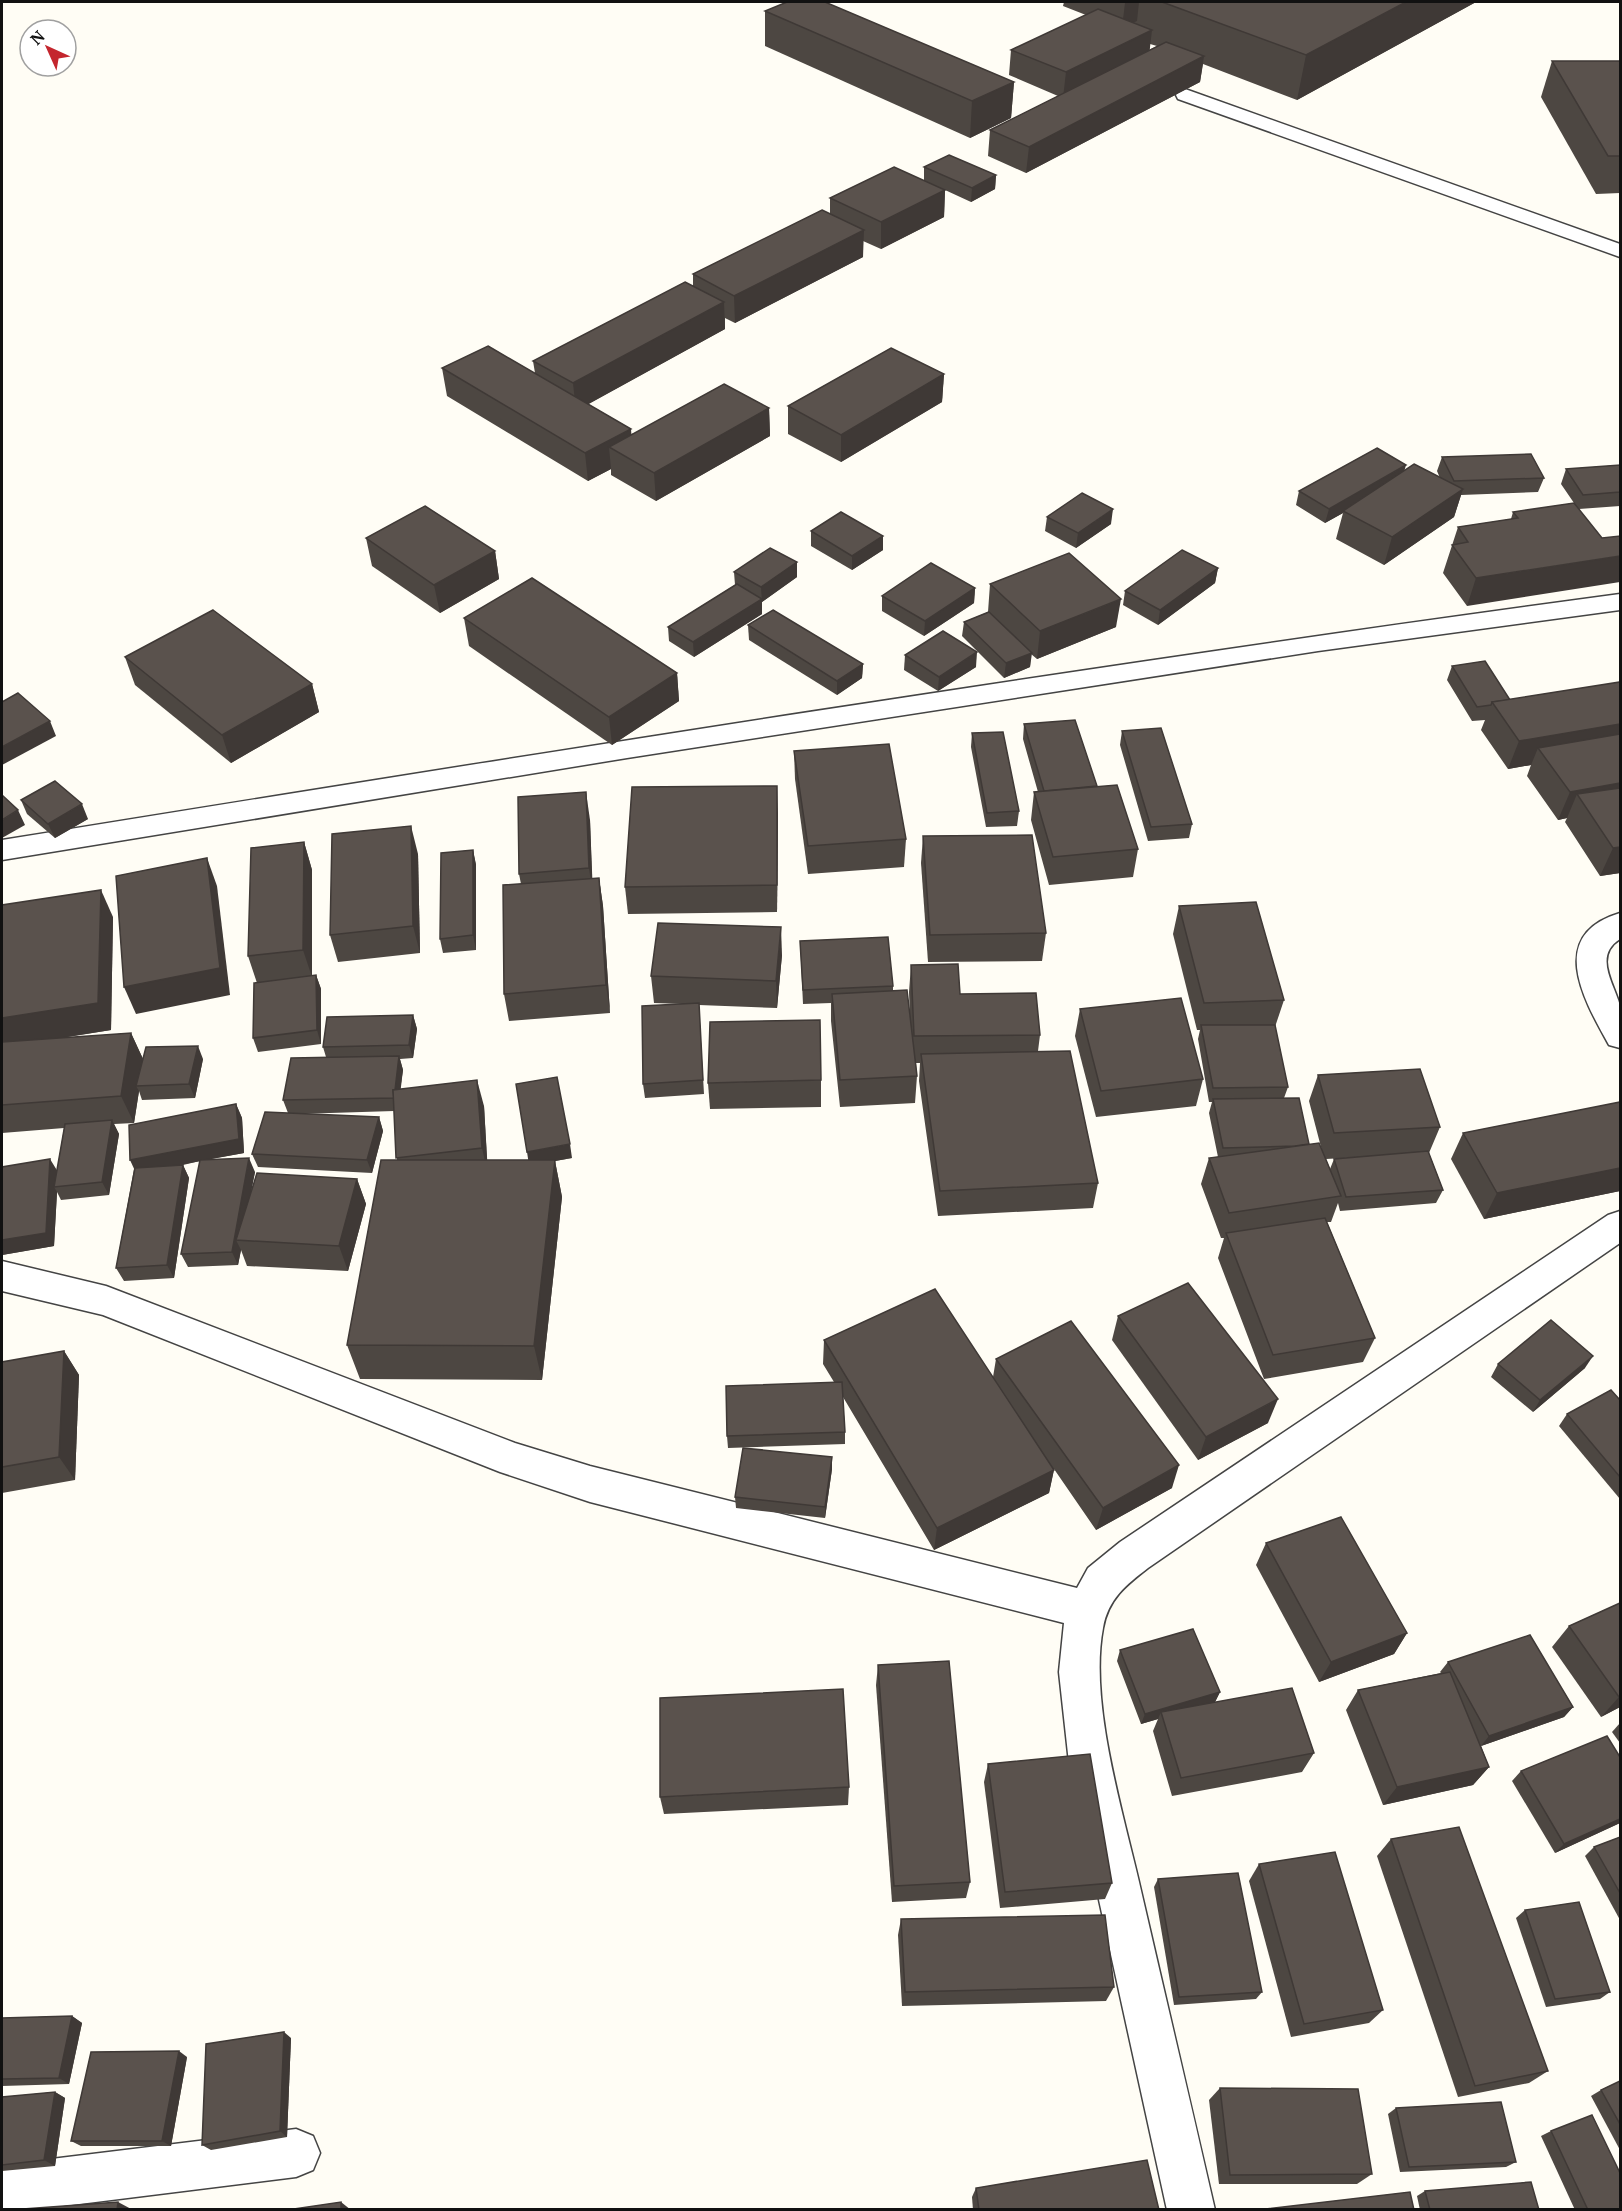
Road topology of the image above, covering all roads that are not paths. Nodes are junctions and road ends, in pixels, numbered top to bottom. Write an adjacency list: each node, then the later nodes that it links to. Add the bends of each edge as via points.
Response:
1 (1185, 95): 2 (street)
2 (1620, 251)
3 (1620, 602): 4 (street, via 1318,643)
4 (2, 850)
5 (1620, 924): 6 (street, via 1596,942 1589,960 1592,980)
6 (1620, 1036)
7 (1620, 1225): 9 (street, via 1134,1555 1101,1583)
8 (2, 1276): 9 (street, via 106,1301 502,1456 590,1484)
9 (1086, 1609): 12 (street, via 1081,1640 1082,1689 1090,1763)
10 (296, 2152): 11 (street)
11 (2, 2189)
12 (1191, 2210)

